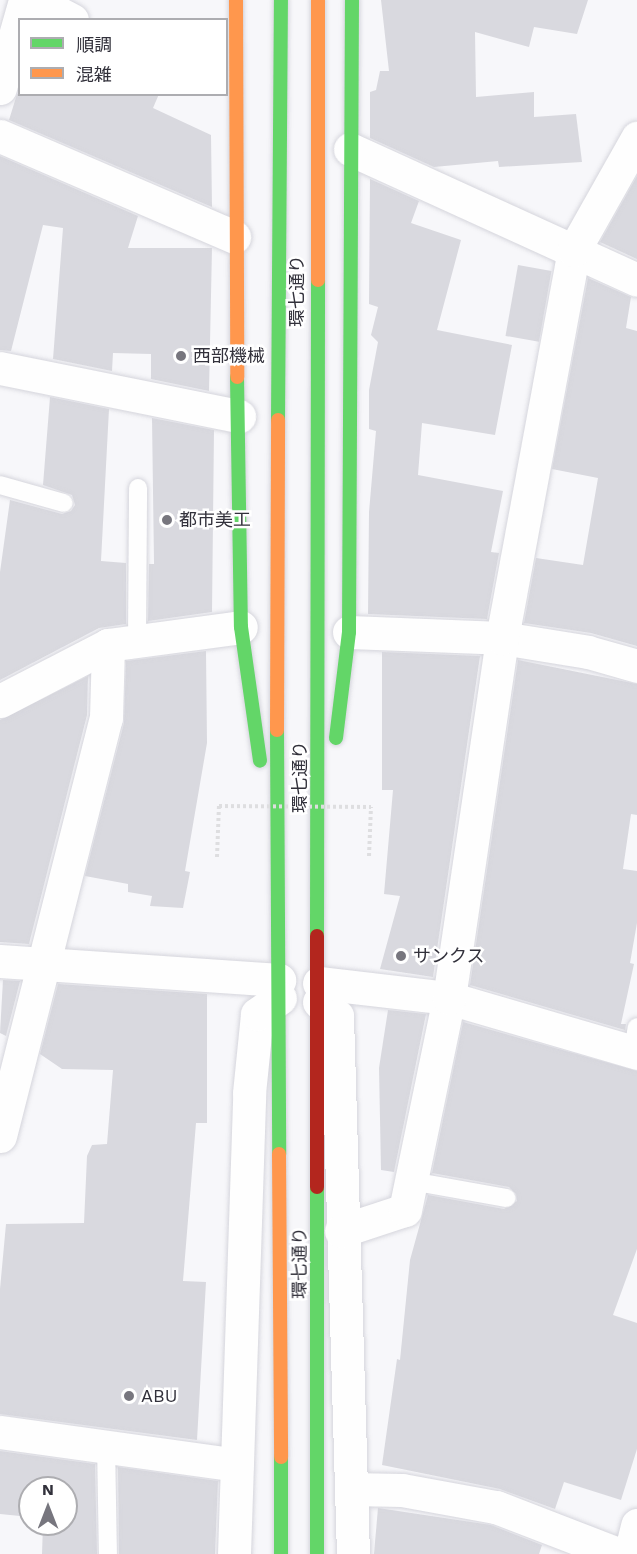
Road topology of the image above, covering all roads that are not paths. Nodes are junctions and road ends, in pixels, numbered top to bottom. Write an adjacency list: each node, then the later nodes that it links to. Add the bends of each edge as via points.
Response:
1 (25, 0): 7 (street)
2 (34, 0): 8 (street)
3 (236, 0): 10 (main road)
4 (280, 0): 31 (main road, 環七通り)
5 (318, 0): 30 (main road, 環七通り, via 315,228)
6 (352, 0): 15 (main road)
7 (20, 18)
8 (68, 18)
9 (18, 25): 11 (street)
10 (228, 78)
11 (0, 88)
12 (226, 98): 16 (main road)
13 (0, 136): 16 (street)
14 (637, 138): 17 (street)
15 (350, 149): 17 (street); 25 (main road)
16 (234, 237): 20 (main road)
17 (574, 250): 18 (street); 26 (street)
18 (637, 280)
19 (0, 368): 20 (street)
20 (238, 416): 24 (main road)
21 (0, 485): 23 (lane)
22 (138, 488): 27 (lane)
23 (64, 503)
24 (241, 627): 27 (street); 31 (main road)
25 (349, 632): 26 (street); 30 (main road)
26 (502, 638): 28 (street, via 588,652); 36 (street)
27 (123, 643): 29 (street); 33 (street)
28 (637, 666)
29 (0, 701)
30 (319, 880): 35 (main road, 環七通り)
31 (278, 881): 34 (main road, 環七通り)
32 (0, 962): 33 (street)
33 (46, 965): 34 (street); 38 (street)
34 (280, 989): 45 (street, via 257,1014 249,1094); 50 (main road, 環七通り)
35 (319, 993): 36 (street); 42 (street, via 336,1016); 51 (main road, 環七通り)
36 (449, 998): 37 (street); 40 (street)
37 (636, 1044)
38 (7, 1068): 39 (street)
39 (0, 1137)
40 (411, 1181): 41 (lane); 42 (street, via 405,1210)
41 (506, 1198)
42 (341, 1231): 46 (street)
43 (0, 1432): 44 (street)
44 (106, 1444): 45 (street); 48 (lane)
45 (237, 1465): 49 (street)
46 (351, 1489): 52 (street); 53 (street, via 402,1490 496,1507)
47 (637, 1525): 54 (street)
48 (108, 1554)
49 (234, 1554)
50 (281, 1554)
51 (317, 1554)
52 (353, 1554)
53 (618, 1554)
54 (630, 1554)

